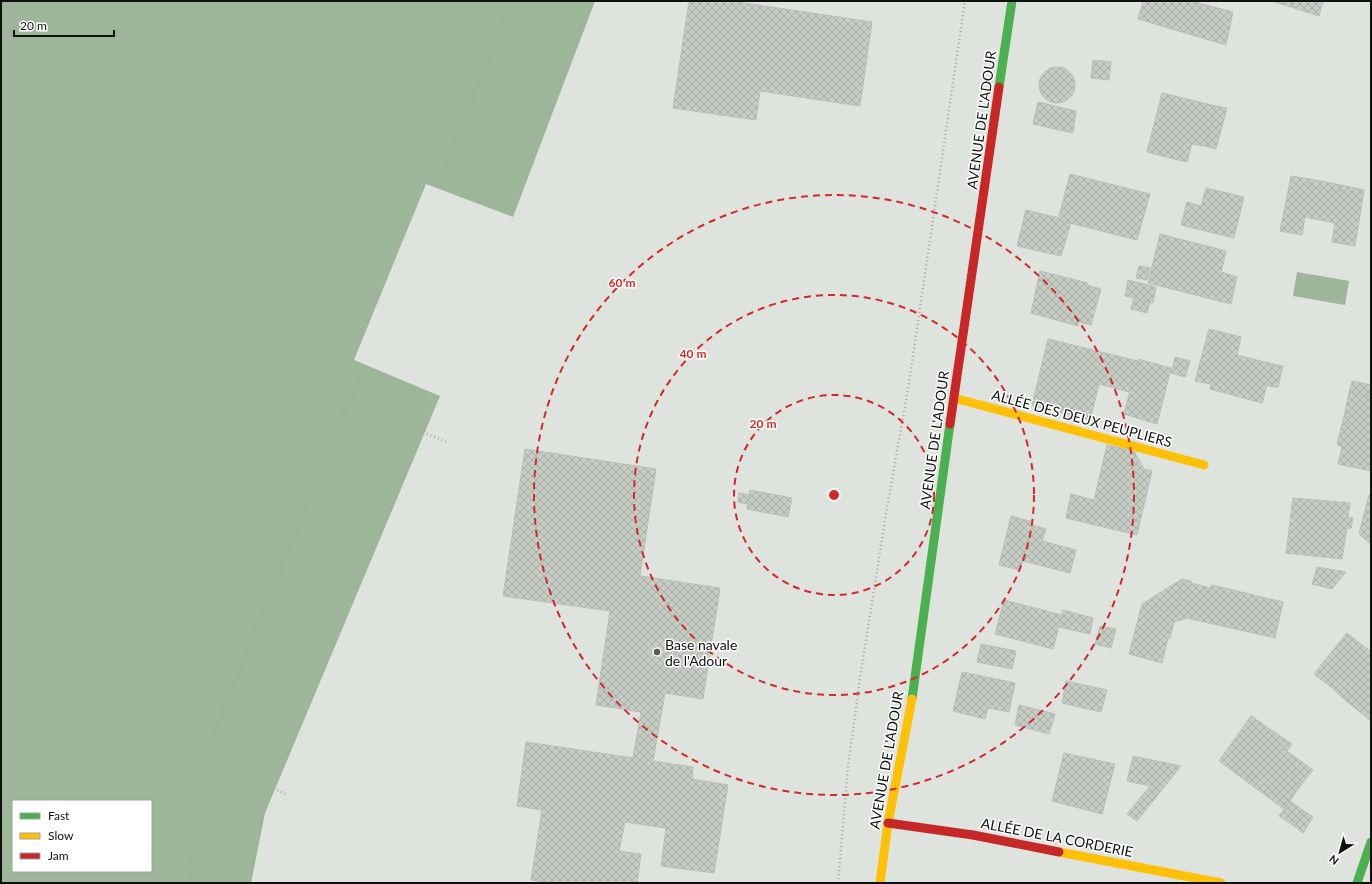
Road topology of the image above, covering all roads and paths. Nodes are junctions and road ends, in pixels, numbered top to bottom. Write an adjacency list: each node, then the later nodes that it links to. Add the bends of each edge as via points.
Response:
1 (512, 1): 4 (path)
2 (965, 1): 17 (path, via 910,375 860,678 848,767)
3 (1012, 1): 6 (main road, AVENUE DE L'ADOUR)
4 (440, 178)
5 (360, 375): 7 (path)
6 (954, 398): 9 (main road, ALLÉE DES DEUX PEUPLIERS); 13 (main road, AVENUE DE L'ADOUR, via 914,687)
7 (349, 402): 8 (path); 10 (path)
8 (447, 442)
9 (1204, 464)
10 (203, 760): 11 (path); 12 (path)
11 (198, 772)
12 (286, 794)
13 (888, 823): 18 (main road, AVENUE DE L'ADOUR); 19 (main road, ALLÉE DE LA CORDERIE, via 969,834)
14 (1371, 842): 20 (main road)
15 (192, 861): 16 (path)
16 (188, 883)
17 (838, 883)
18 (880, 883)
19 (1220, 883)
20 (1357, 883)

